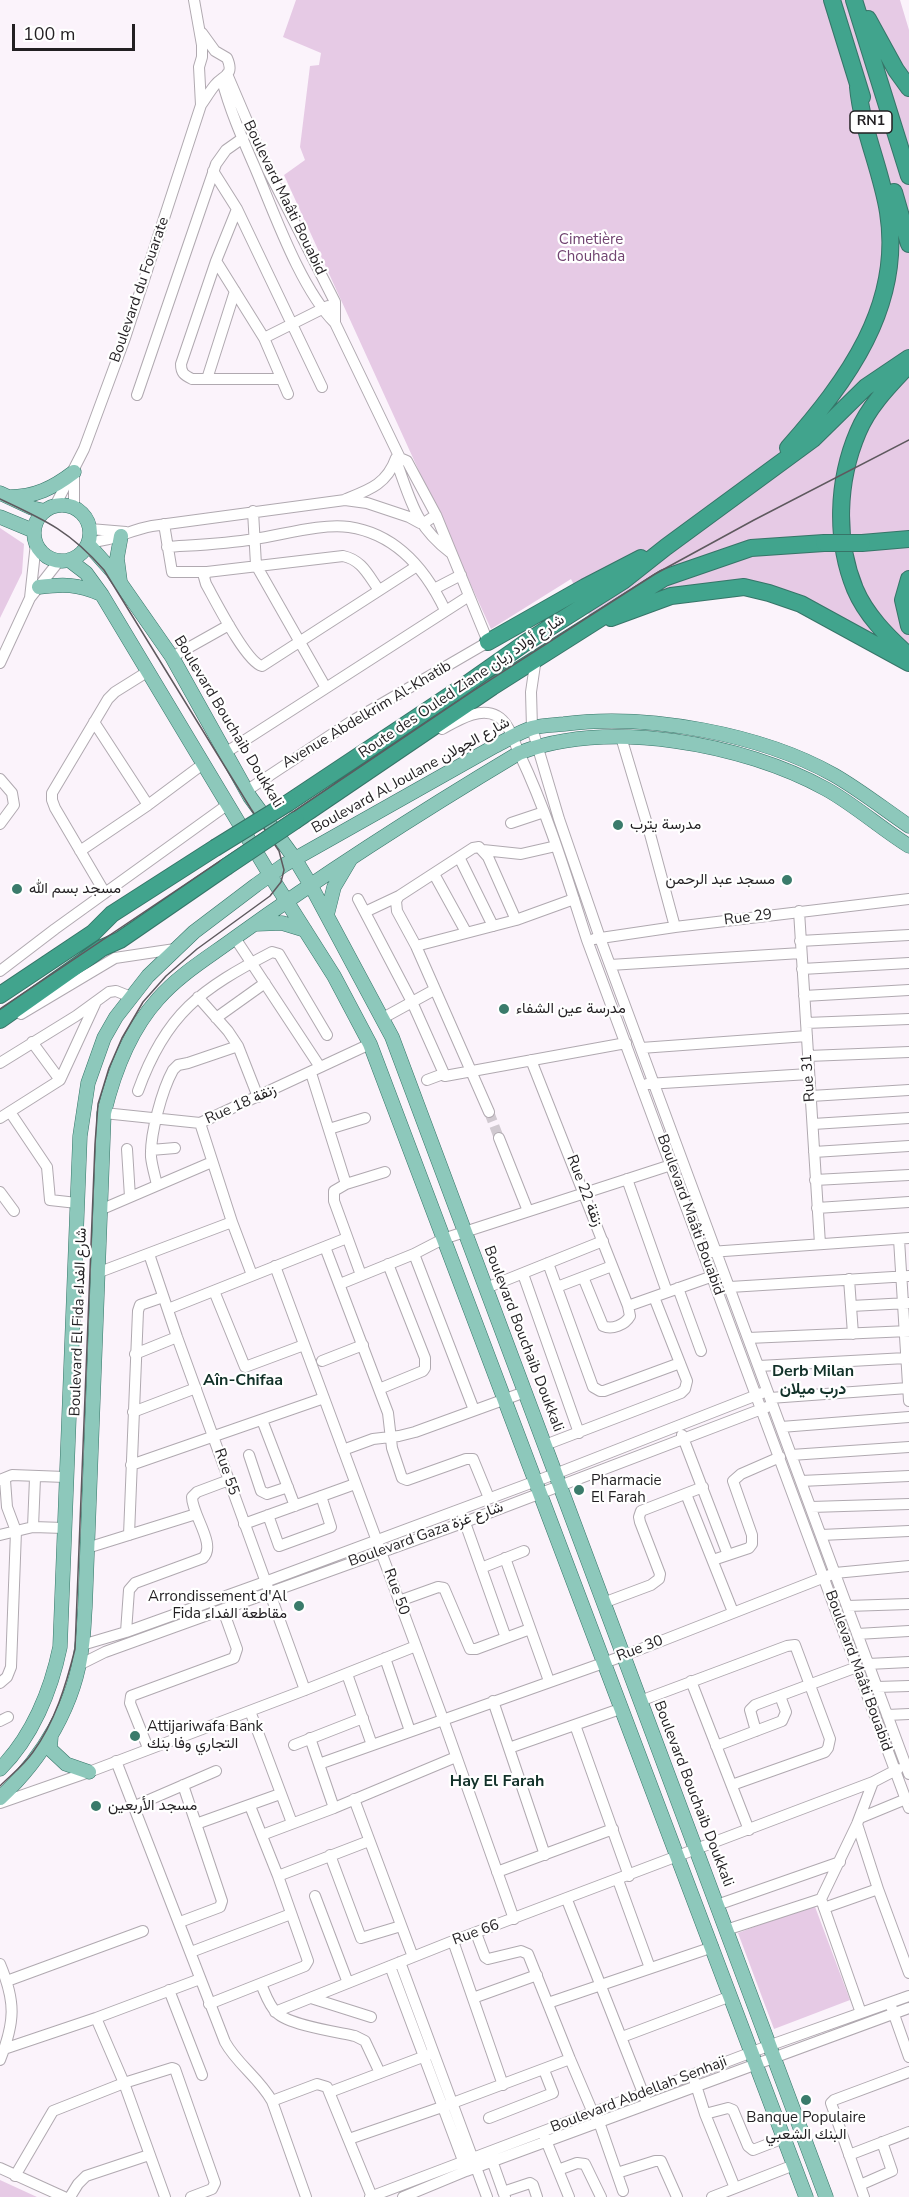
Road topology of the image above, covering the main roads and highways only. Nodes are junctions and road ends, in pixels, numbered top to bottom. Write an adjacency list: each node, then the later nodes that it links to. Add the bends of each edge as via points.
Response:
1 (832, 0): 3 (highway, RN1)
2 (856, 0): 4 (highway); 5 (highway, RN1)
3 (858, 87): 6 (highway, RN1); 9 (highway, via 888,211 886,285 879,313 845,379)
4 (909, 88)
5 (909, 176)
6 (909, 244)
7 (909, 359): 9 (highway, Route des Ouled Ziane شارع أولاد زيان, via 866,387 813,439); 26 (highway, via 858,431 845,471 841,514 856,591 888,638)
8 (74, 472): 10 (main road, via 38,494)
9 (766, 474): 17 (highway, Route des Ouled Ziane شارع أولاد زيان)
10 (5, 495): 11 (main road)
11 (50, 509): 14 (main road, via 40,517); 15 (main road, via 65,506 82,513)
12 (0, 517): 14 (main road)
13 (123, 534): 20 (main road, via 117,558)
14 (35, 537): 18 (main road, via 42,553)
15 (88, 538): 18 (main road, via 81,554); 20 (main road, Boulevard Bouchaib Doukkali)
16 (909, 539): 23 (highway, Route des Ouled Ziane شارع أولاد زيان, bridge, via 751,548 664,578)
17 (666, 547): 25 (highway, via 603,577); 42 (highway, Route des Ouled Ziane شارع أولاد زيان, bridge, via 623,581 288,803 112,914 93,933)
18 (64, 561): 22 (main road, via 86,573)
19 (909, 579): 24 (highway, via 903,600)
20 (121, 583): 32 (main road, Boulevard Bouchaib Doukkali, via 172,657 246,791)
21 (34, 592): 22 (main road, via 75,585)
22 (102, 595): 36 (main road)
23 (585, 626): 27 (highway, via 671,596 744,587 801,604); 43 (highway, Route des Ouled Ziane شارع أولاد زيان, bridge)
24 (909, 626)
25 (488, 642)
26 (909, 655)
27 (909, 663)
28 (813, 764): 29 (main road); 30 (main road, Boulevard Al Joulane شارع الجولان); 31 (main road, Boulevard Al Joulane شارع الجولان, via 753,742 669,726 598,721 532,728)
29 (806, 778): 33 (main road); 34 (main road, via 722,750 621,737 579,738 519,753)
30 (909, 826)
31 (349, 830): 32 (main road, via 301,844); 35 (main road, Boulevard Al Joulane شارع الجولان)
32 (283, 843): 35 (main road, Boulevard Bouchaib Doukkali)
33 (909, 846)
34 (355, 854): 37 (main road); 39 (main road, via 334,887)
35 (295, 859): 36 (main road, Boulevard Al Joulane شارع الجولان); 37 (main road, Boulevard Bouchaib Doukkali)
36 (270, 875): 38 (main road); 45 (main road, Boulevard El Fida شارع الفداء, via 194,932 147,976 104,1038 88,1083 80,1136 60,1647 38,1715)
37 (310, 884): 38 (main road); 39 (main road, Boulevard Bouchaib Doukkali)
38 (286, 900): 40 (main road, Boulevard El Fida شارع الفداء); 41 (main road)
39 (327, 915): 49 (main road, Boulevard Bouchaib Doukkali, via 383,1018)
40 (254, 924): 41 (main road, via 282,923); 44 (main road, Boulevard El Fida شارع الفداء, via 199,962 156,1000 131,1038 111,1083 104,1113 82,1645 68,1700)
41 (305, 930): 48 (main road, via 370,1044)
42 (0, 995)
43 (0, 1020)
44 (51, 1736): 46 (main road, via 50,1749 60,1760); 47 (main road, Boulevard El Fida شارع الفداء, via 19,1780)
45 (0, 1769)
46 (89, 1772)
47 (0, 1798)
48 (806, 2197)
49 (826, 2197)

